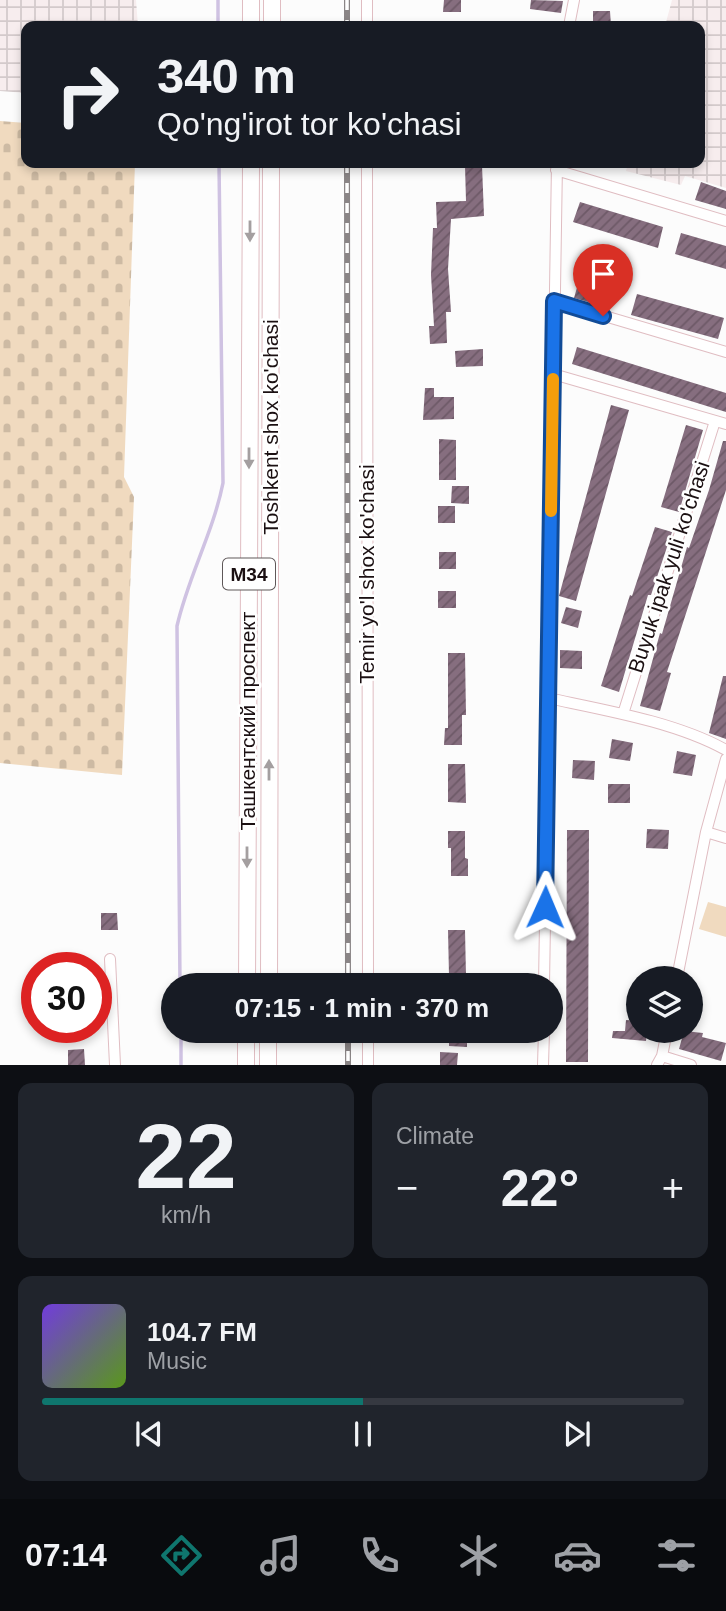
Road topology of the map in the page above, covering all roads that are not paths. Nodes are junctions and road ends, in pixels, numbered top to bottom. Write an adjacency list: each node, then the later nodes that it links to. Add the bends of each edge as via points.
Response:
1 (251, 0): 5 (highway)
2 (272, 0): 6 (highway)
3 (367, 0): 7 (street)
4 (574, 0): 8 (street)
5 (251, 21)
6 (272, 21)
7 (367, 21)
8 (570, 21)
9 (250, 168): 26 (highway, Ташкентский проспект / M34, one-way to 26)
10 (271, 168): 27 (highway, Toshkent shox ko'chasi / M34, one-way to 10)
11 (367, 168): 28 (street, Temir yo'l shox ko'chasi)
12 (557, 168): 15 (street)
13 (563, 168): 14 (street)
14 (726, 221)
15 (554, 301): 16 (street); 17 (street)
16 (726, 352)
17 (553, 374): 18 (street); 19 (street)
18 (721, 422): 20 (street, Buyuk ipak yuli ko'chasi)
19 (548, 698): 20 (street); 29 (street)
20 (623, 714): 21 (street, via 708,740)
21 (726, 750)
22 (726, 759): 23 (street)
23 (706, 832): 24 (street); 25 (street)
24 (726, 838)
25 (679, 966)
26 (247, 973)
27 (269, 973)
28 (368, 973)
29 (544, 973)
30 (112, 1001): 37 (street)
31 (246, 1043): 38 (highway)
32 (268, 1043): 39 (highway)
33 (368, 1043): 40 (street)
34 (544, 1043): 41 (street)
35 (664, 1043): 36 (street)
36 (659, 1061): 42 (street)
37 (115, 1065)
38 (246, 1065)
39 (268, 1065)
40 (368, 1065)
41 (543, 1065)
42 (691, 1065)

